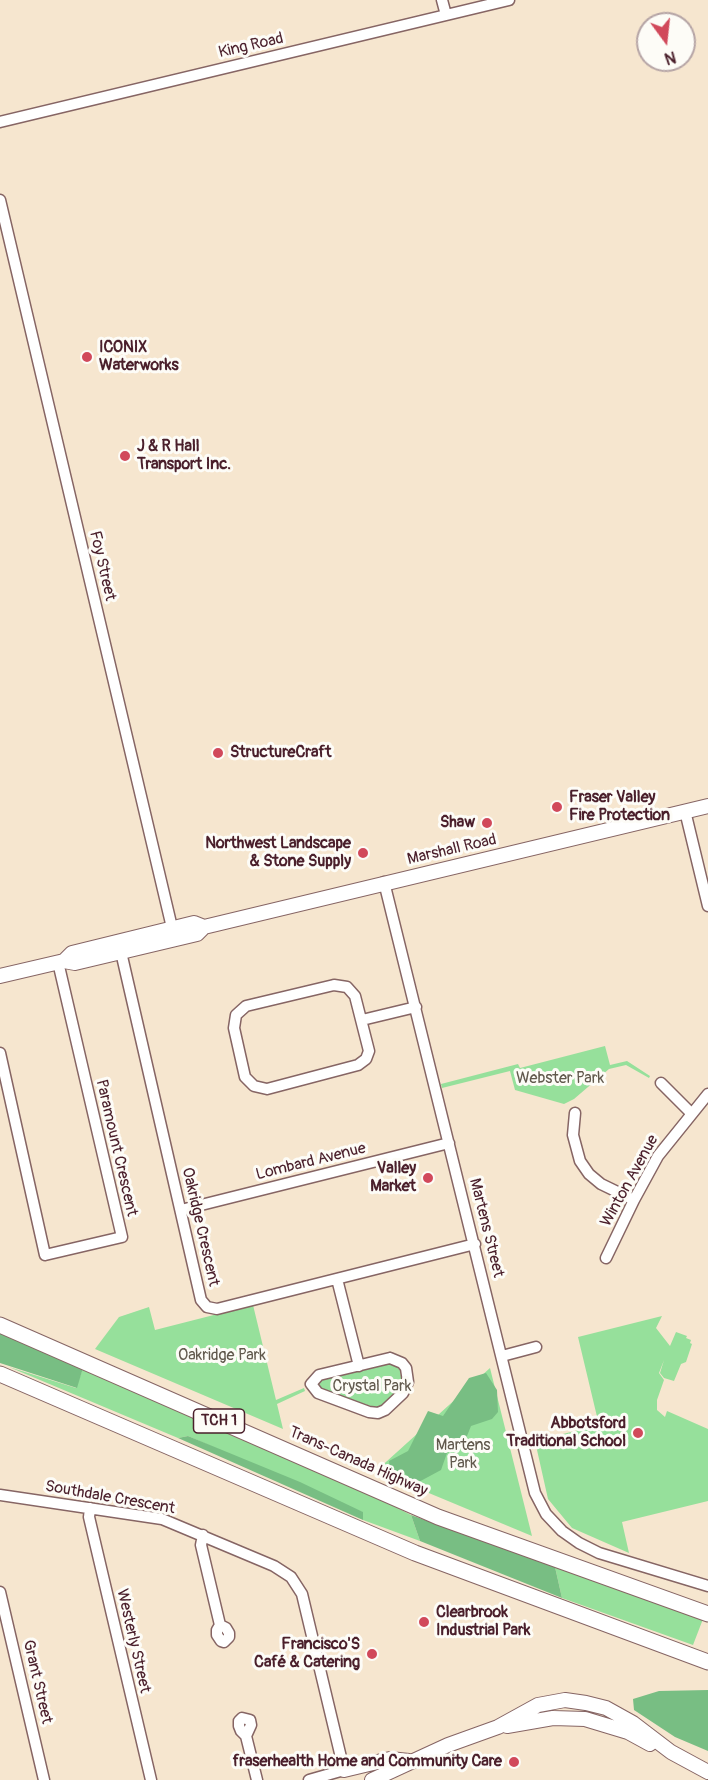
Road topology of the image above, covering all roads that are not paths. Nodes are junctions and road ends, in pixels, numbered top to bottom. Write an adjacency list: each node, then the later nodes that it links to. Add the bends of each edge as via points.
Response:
1 (442, 0): 3 (street)
2 (508, 0): 3 (street, King Road)
3 (446, 15): 4 (street, King Road)
4 (0, 122)
5 (0, 200): 10 (street, Foy Street)
6 (708, 806): 7 (main road, Marshall Road)
7 (685, 811): 8 (main road, Marshall Road); 9 (street)
8 (384, 882): 10 (main road, Marshall Road, via 204,927 196,934); 14 (street, Martens Street)
9 (708, 906)
10 (174, 934): 11 (main road, Marshall Road); 12 (main road, Marshall Road, via 72,953)
11 (121, 952): 12 (main road, Marshall Road, via 75,963); 23 (street, Oakridge Crescent)
12 (61, 961): 13 (main road, Marshall Road); 16 (street, Paramount Crescent, via 122,1237 45,1255)
13 (0, 976)
14 (416, 1007): 15 (street); 21 (street, Martens Street)
15 (362, 1020): 15 (street, via 355,996 346,987 334,985 246,1006 236,1016 234,1028 245,1077 254,1086 267,1089 358,1065 369,1051)
16 (0, 1053)
17 (661, 1083): 20 (street)
18 (708, 1094): 20 (street, Winton Avenue)
19 (575, 1113): 22 (street, via 573,1135 579,1161 601,1184)
20 (692, 1114): 22 (street, Winton Avenue, via 658,1156)
21 (449, 1143): 23 (street, Lombard Avenue); 24 (street, Martens Street)
22 (634, 1200): 25 (street, Winton Avenue)
23 (181, 1210): 26 (street, Oakridge Crescent, via 201,1300 207,1307 217,1309)
24 (475, 1244): 26 (street, Oakridge Crescent); 29 (street, Martens Street)
25 (606, 1258)
26 (337, 1279): 30 (street)
27 (0, 1325): 37 (highway, Trans-Canada Highway / TCH 1, via 438,1517)
28 (536, 1347): 29 (street)
29 (502, 1356): 35 (street, Martens Street, via 535,1493 562,1532 599,1553)
30 (359, 1366): 30 (street, via 319,1376 311,1384 318,1393 378,1413 406,1388 406,1368 398,1360 390,1358)
31 (0, 1374): 39 (highway, TCH 1, via 415,1552)
32 (0, 1495): 33 (street, Southdale Crescent)
33 (90, 1508): 34 (street, Southdale Crescent, via 162,1519); 47 (street, Westerly Street)
34 (203, 1535): 38 (street, via 201,1545); 44 (street, Southdale Crescent, via 274,1566 291,1577 302,1594)
35 (708, 1586)
36 (0, 1592): 46 (street, Grant Street)
37 (708, 1614)
38 (220, 1625)
39 (708, 1662)
40 (498, 1727): 42 (main road, via 566,1718 604,1723); 42 (main road, via 538,1705 565,1700 586,1703 606,1708 633,1723); 43 (main road)
41 (246, 1736): 48 (street)
42 (671, 1752): 45 (main road)
43 (411, 1761): 44 (main road, via 390,1759); 50 (main road)
44 (344, 1770): 49 (street)
45 (708, 1772)
46 (44, 1780)
47 (151, 1780)
48 (257, 1780)
49 (309, 1780)
50 (372, 1780)

